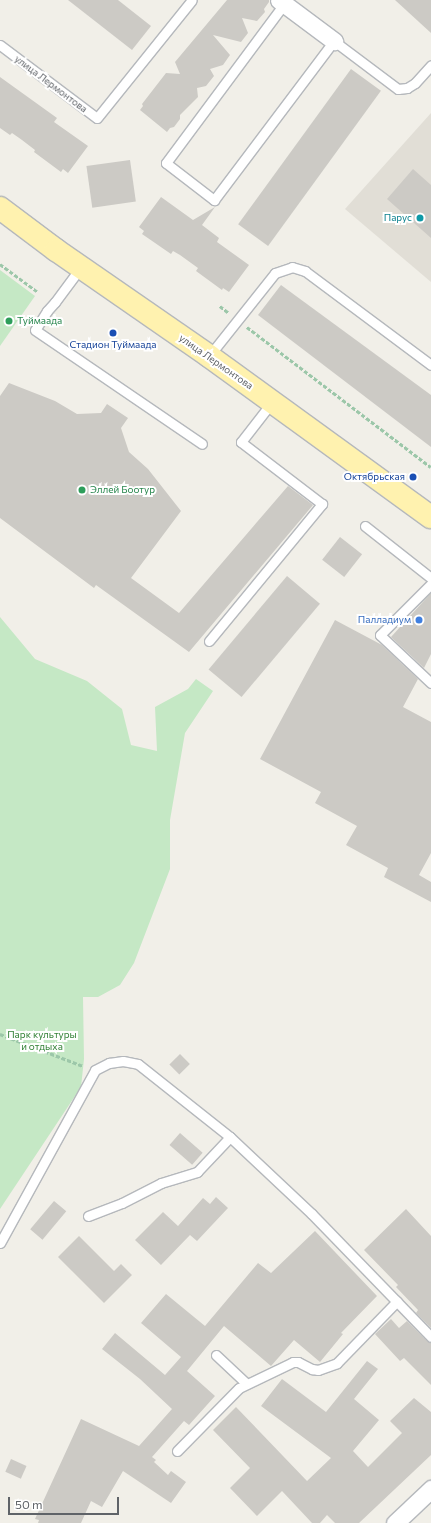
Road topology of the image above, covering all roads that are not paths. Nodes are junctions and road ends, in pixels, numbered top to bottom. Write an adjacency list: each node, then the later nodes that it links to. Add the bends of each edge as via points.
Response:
1 (192, 0): 4 (lane, улица Лермонтова, via 97,118)
2 (281, 2): 3 (street); 3 (lane, via 166,163 214,200)
3 (334, 40): 5 (lane, via 398,89 407,88 415,83)
4 (0, 45)
5 (431, 65)
6 (0, 208): 7 (main road, улица Лермонтова)
7 (81, 267): 8 (main road, улица Лермонтова); 11 (lane, via 35,330)
8 (209, 356): 9 (lane, via 275,273 292,268 305,271); 10 (main road, улица Лермонтова)
9 (431, 365)
10 (272, 402): 12 (main road, улица Лермонтова); 16 (lane, via 240,442 322,504)
11 (202, 444)
12 (431, 517)
13 (365, 526): 14 (lane)
14 (431, 578)
15 (431, 584): 17 (lane, via 380,636)
16 (209, 641)
17 (431, 683)
18 (230, 1137): 19 (lane, via 197,1172 161,1183); 20 (lane, via 138,1064 123,1061 109,1063 95,1070); 21 (lane, via 312,1214)
19 (88, 1216)
20 (0, 1243)
21 (397, 1301): 22 (lane); 24 (lane, via 335,1365 324,1369 312,1369 296,1362)
22 (431, 1337)
23 (216, 1355): 24 (lane)
24 (247, 1384): 25 (lane, via 239,1388)
25 (177, 1451)
26 (431, 1489): 27 (street)
27 (395, 1523)

